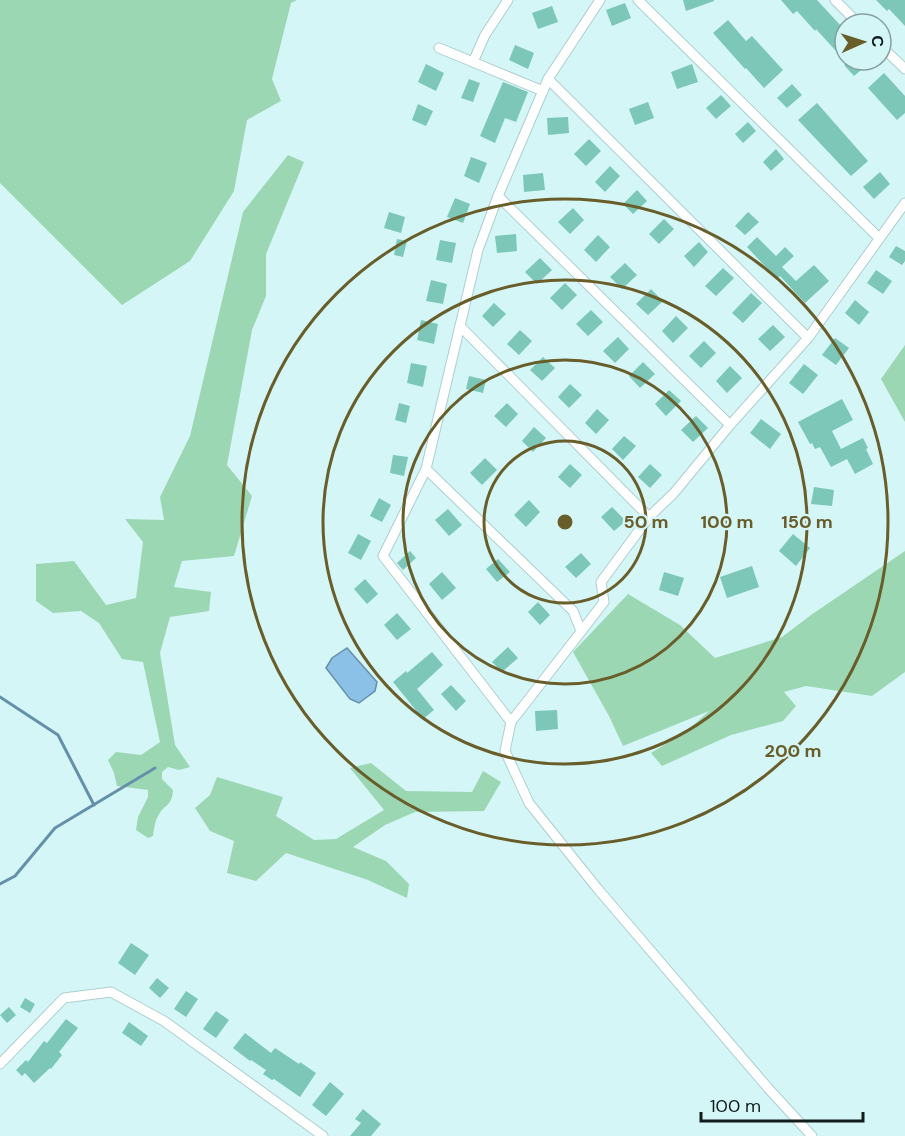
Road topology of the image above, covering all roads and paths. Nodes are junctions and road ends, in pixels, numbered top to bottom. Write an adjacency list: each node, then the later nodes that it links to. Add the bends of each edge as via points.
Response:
1 (508, 0): 8 (street)
2 (600, 0): 10 (street)
3 (638, 0): 14 (street)
4 (835, 0): 5 (street)
5 (847, 12)
6 (439, 48): 8 (street)
7 (893, 58): 9 (street)
8 (473, 62): 11 (street)
9 (905, 69)
10 (548, 79): 11 (street); 16 (street)
11 (543, 91): 12 (street)
12 (498, 196): 15 (street, via 478,250); 17 (street)
13 (905, 203): 14 (street)
14 (879, 238): 16 (street)
15 (460, 326): 18 (street); 19 (street)
16 (808, 338): 17 (street)
17 (730, 426): 19 (street)
18 (426, 469): 20 (street, via 573,611); 21 (street, via 383,556)
19 (649, 517): 20 (street, via 601,582 604,602)
20 (581, 631): 21 (street)
21 (511, 722): 24 (street, via 505,752 529,803 597,888)
22 (0, 1064): 23 (street, via 64,998 111,992 164,1021)
23 (323, 1136)
24 (812, 1136)

